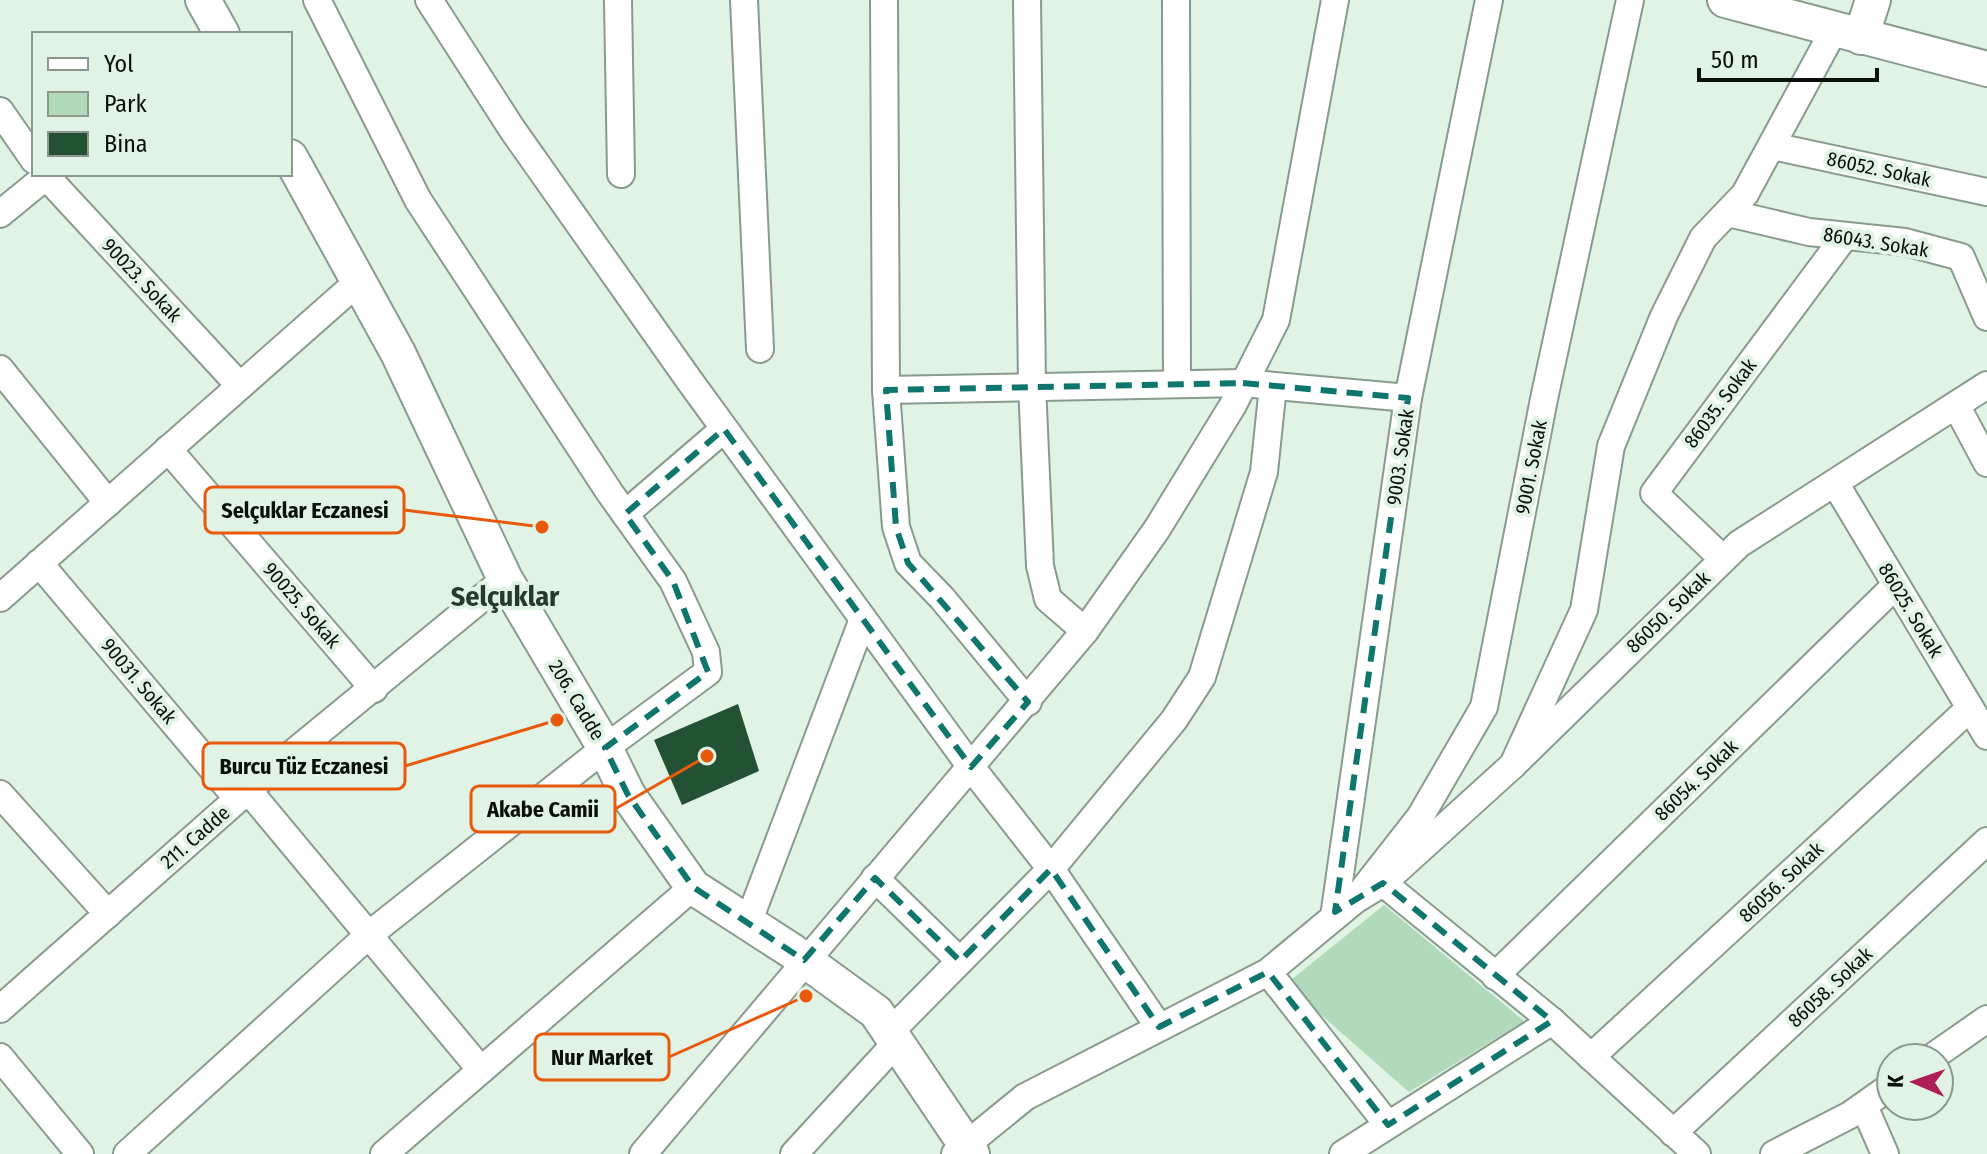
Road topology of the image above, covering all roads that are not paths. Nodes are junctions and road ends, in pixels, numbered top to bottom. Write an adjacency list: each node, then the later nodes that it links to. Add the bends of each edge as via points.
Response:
1 (203, 0): 14 (street)
2 (317, 0): 46 (street, via 418,200)
3 (429, 0): 41 (street, via 512,129)
4 (618, 0): 21 (street)
5 (744, 0): 30 (street)
6 (884, 0): 38 (street)
7 (1027, 0): 34 (street)
8 (1176, 0): 32 (street)
9 (1335, 0): 33 (street, via 1276,320)
10 (1489, 0): 39 (street, 9003. Sokak)
11 (1630, 0): 68 (street, 9001. Sokak, via 1484,707 1420,817)
12 (1725, 0): 15 (street)
13 (1873, 0): 15 (street)
14 (221, 32)
15 (1848, 34): 16 (street); 18 (street)
16 (1987, 69)
17 (0, 111): 19 (street, 90023. Sokak)
18 (1772, 146): 24 (street, 86052. Sokak); 25 (street)
19 (32, 156)
20 (292, 161): 28 (street, 206. Cadde)
21 (621, 174)
22 (38, 176): 26 (street)
23 (48, 176): 36 (street, 90023. Sokak)
24 (1987, 192)
25 (1728, 213): 27 (street, 86043. Sokak); 59 (street, via 1703,238 1664,316 1611,446 1584,610)
26 (0, 214)
27 (1845, 236): 29 (street, 86043. Sokak, via 1905,242 1961,257); 47 (street, 86035. Sokak, via 1654,493)
28 (359, 281): 36 (street); 49 (street, 206. Cadde)
29 (1987, 317)
30 (760, 349)
31 (0, 369): 45 (street)
32 (1177, 383): 33 (street); 34 (street)
33 (1243, 383): 37 (street); 53 (street, via 1157,529)
34 (1032, 385): 38 (street); 53 (street, via 1040,566 1048,599)
35 (1987, 385): 40 (street, 86050. Sokak)
36 (240, 386): 42 (street)
37 (1273, 386): 39 (street); 64 (street, via 1264,472 1202,677 1174,720)
38 (886, 390): 55 (street, via 896,527 908,563)
39 (1408, 398): 70 (street, 9003. Sokak)
40 (1956, 405): 43 (street); 44 (street, 86050. Sokak)
41 (724, 429): 46 (street); 52 (street)
42 (168, 449): 45 (street); 54 (street, 90025. Sokak)
43 (1987, 463)
44 (1835, 483): 47 (street, 86050. Sokak); 50 (street, 86025. Sokak)
45 (108, 503): 48 (street)
46 (625, 514): 58 (street, via 673,581 706,652 708,672)
47 (1723, 559): 59 (street, 86050. Sokak)
48 (39, 563): 51 (street); 62 (street, 90031. Sokak)
49 (505, 579): 54 (street, 211. Cadde); 58 (street, 206. Cadde)
50 (1896, 585): 56 (street, 86025. Sokak); 76 (street, 86054. Sokak)
51 (0, 598)
52 (863, 619): 60 (street); 71 (street)
53 (1085, 631): 55 (street)
54 (374, 689): 62 (street, 211. Cadde)
55 (1028, 702): 60 (street)
56 (1970, 708): 57 (street, 86025. Sokak); 84 (street, 86056. Sokak)
57 (1987, 736)
58 (605, 748): 67 (street, 206. Cadde, via 628,795); 72 (street)
59 (1513, 765): 66 (street, 86050. Sokak)
60 (971, 767): 64 (street); 65 (street)
61 (0, 794): 69 (street)
62 (243, 794): 69 (street, 211. Cadde); 72 (street, 90031. Sokak)
63 (1987, 841): 89 (street, 86058. Sokak)
64 (1051, 869): 74 (street); 80 (street)
65 (875, 878): 73 (street); 74 (street)
66 (1383, 883): 68 (street, 86050. Sokak); 76 (street)
67 (693, 887): 71 (street, 206. Cadde); 85 (street)
68 (1355, 900): 70 (street)
69 (108, 914): 77 (street, 211. Cadde)
70 (1334, 917): 75 (street)
71 (748, 923): 73 (street, 206. Cadde)
72 (370, 934): 85 (street, 90031. Sokak); 93 (street)
73 (804, 960): 81 (street, 206. Cadde, via 876,1012); 95 (street)
74 (960, 961): 81 (street)
75 (1268, 972): 80 (street); 88 (street)
76 (1495, 976): 79 (street)
77 (0, 1009)
78 (1987, 1019): 82 (street)
79 (1552, 1021): 84 (street); 88 (street)
80 (1159, 1027): 91 (street, via 1025,1097)
81 (895, 1036): 91 (street, 206. Cadde); 96 (street)
82 (1954, 1042)
83 (0, 1057): 92 (street)
84 (1591, 1057): 89 (street)
85 (481, 1070): 90 (street)
86 (1875, 1098): 87 (street)
87 (1864, 1106): 99 (street); 100 (street)
88 (1388, 1125): 97 (street)
89 (1673, 1133): 98 (street)
90 (411, 1145): 94 (street)
91 (965, 1151)
92 (80, 1154)
93 (127, 1154)
94 (384, 1154)
95 (643, 1154)
96 (794, 1154)
97 (1343, 1154)
98 (1697, 1154)
99 (1774, 1154)
100 (1885, 1154)

